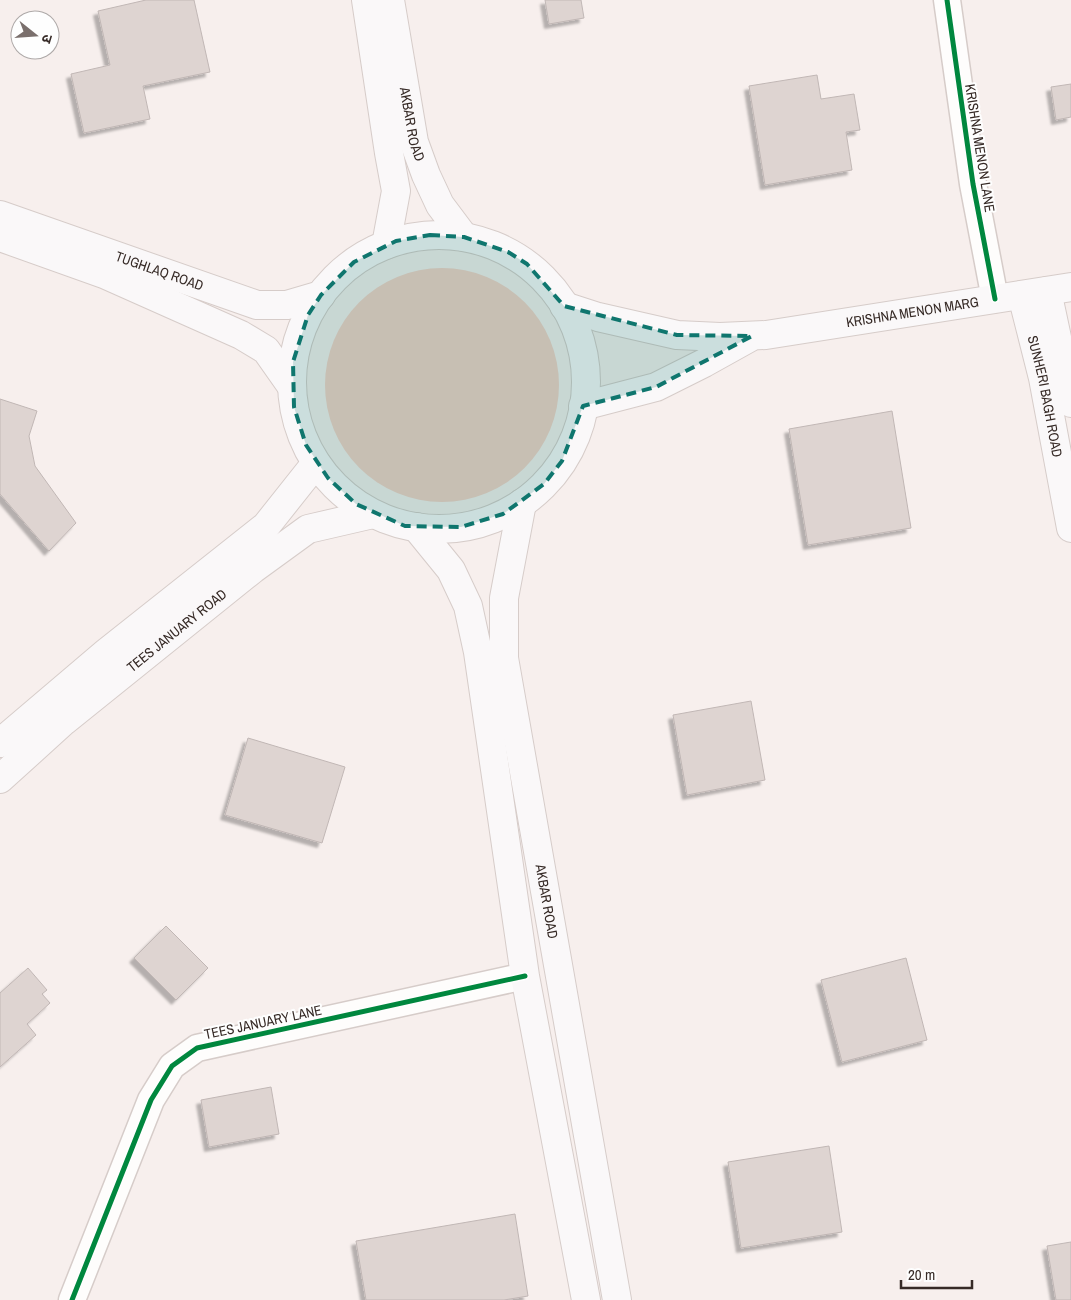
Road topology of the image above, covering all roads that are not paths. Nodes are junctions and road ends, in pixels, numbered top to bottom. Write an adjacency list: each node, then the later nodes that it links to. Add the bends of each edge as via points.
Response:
1 (366, 0): 7 (main road, AKBAR ROAD, via 396,190)
2 (390, 0): 5 (main road, AKBAR ROAD, via 414,142 440,206)
3 (947, 0): 10 (street, KRISHNA MENON LANE, via 972,184)
4 (0, 215): 9 (main road, TUGHLAQ ROAD, via 257,304 287,304)
5 (464, 237): 7 (main road, via 430,235); 11 (main road, via 487,243 527,264)
6 (0, 238): 13 (main road, TUGHLAQ ROAD, via 104,274 241,335 266,350)
7 (386, 245): 9 (main road, via 354,262)
8 (1047, 291): 10 (main road, KRISHNA MENON MARG); 14 (main road); 20 (main road, SUNHERI BAGH ROAD, via 1043,378)
9 (321, 295): 13 (main road, via 299,338 293,362)
10 (995, 299): 12 (main road, KRISHNA MENON MARG)
11 (564, 306): 12 (main road, KRISHNA MENON MARG, via 677,335); 15 (main road, via 579,339 584,361)
12 (752, 336): 15 (main road, KRISHNA MENON MARG, via 656,386)
13 (292, 387): 16 (main road, via 299,427)
14 (1071, 403)
15 (583, 406): 17 (main road, via 575,434 562,461 544,484)
16 (316, 463): 18 (main road, via 341,492); 21 (main road, TEES JANUARY ROAD, via 266,526 107,652)
17 (522, 503): 19 (main road, via 483,522 461,527); 26 (main road, AKBAR ROAD, via 504,598 504,658)
18 (373, 514): 19 (main road, via 405,526); 22 (main road, TEES JANUARY ROAD, via 308,529 72,715)
19 (416, 526): 23 (main road, via 451,570 468,606 478,652)
20 (1071, 528)
21 (0, 743)
22 (0, 779)
23 (525, 976): 24 (street, TEES JANUARY LANE, via 197,1048 172,1066 151,1100); 25 (main road)
24 (72, 1300)
25 (586, 1300)
26 (617, 1300)

